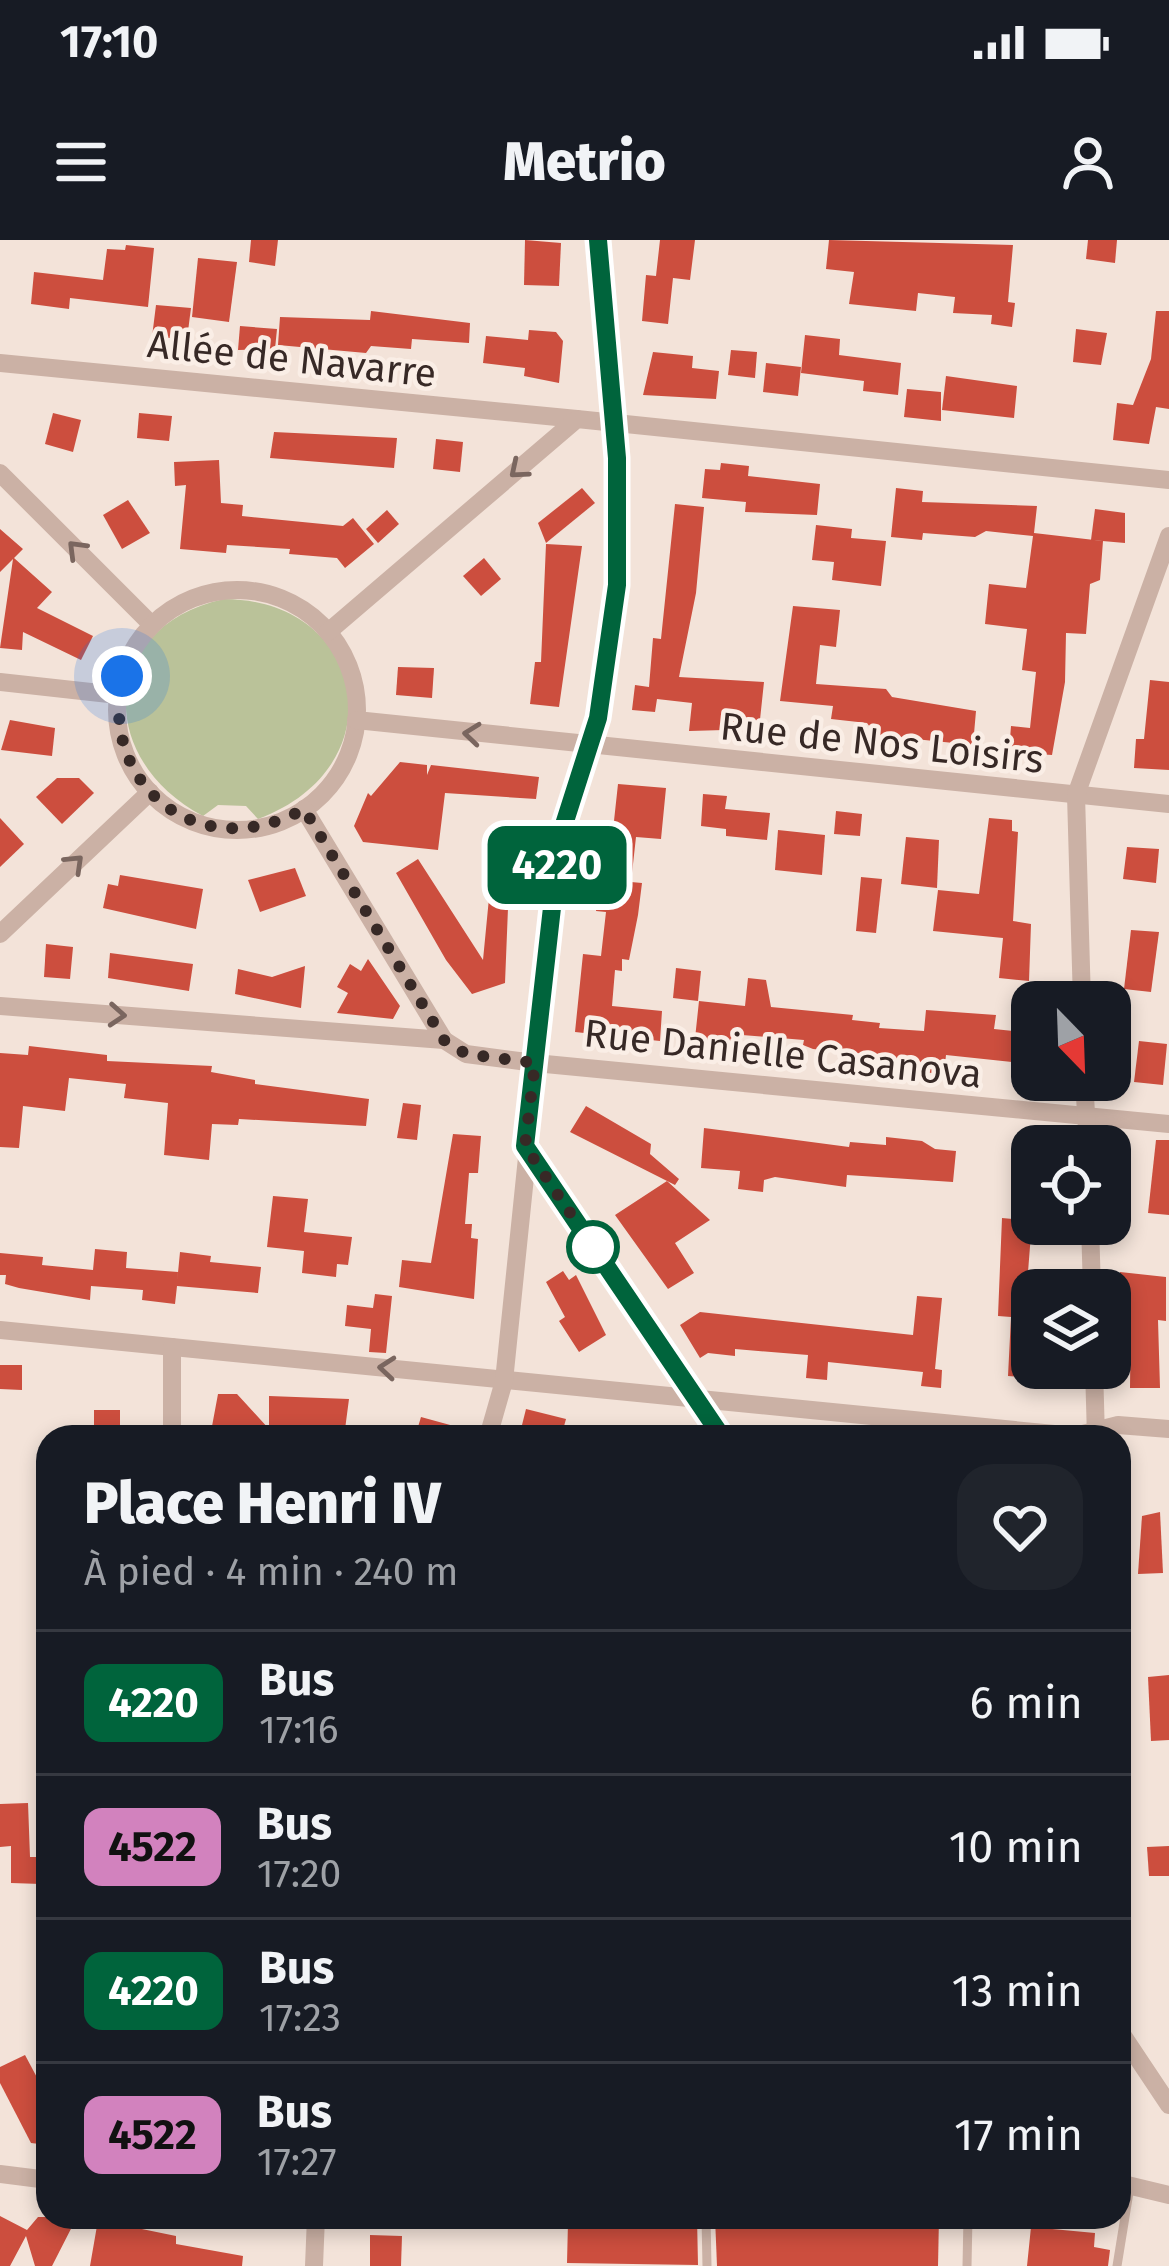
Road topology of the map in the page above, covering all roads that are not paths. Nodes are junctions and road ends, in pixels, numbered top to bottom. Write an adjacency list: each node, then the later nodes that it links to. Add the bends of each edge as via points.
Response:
1 (598, 240): 4 (street)
2 (0, 362): 3 (street, Allée de Navarre)
3 (578, 419): 4 (street, Allée de Navarre); 9 (street, one-way to 9)
4 (615, 427): 6 (street, Allée de Navarre); 13 (street, via 617,585 609,662)
5 (0, 472): 8 (street, one-way to 5)
6 (1169, 480)
7 (1169, 536): 15 (street)
8 (152, 625): 9 (street, via 188,600 241,590 293,604); 11 (street, via 129,657)
9 (328, 632): 12 (street, via 354,682)
10 (0, 682): 11 (street)
11 (118, 695): 14 (street, via 125,753)
12 (356, 720): 13 (street, Rue de Nos Loisirs, one-way to 12); 17 (street, via 341,768)
13 (587, 746): 15 (street, Rue de Nos Loisirs); 22 (street, via 560,837)
14 (150, 792): 17 (street, via 183,817 224,829 265,826); 18 (street, one-way to 14)
15 (1076, 795): 16 (street, Rue de Nos Loisirs); 19 (street)
16 (1169, 804)
17 (304, 809): 21 (street)
18 (0, 934)
19 (1081, 981)
20 (0, 1006): 21 (street, Rue Danielle Casanova, one-way to 21)
21 (444, 1040): 22 (street, Rue Danielle Casanova, via 466,1054)
22 (535, 1063): 24 (street, Rue Danielle Casanova); 27 (street)
23 (1085, 1101): 24 (street)
24 (1085, 1115): 25 (street, Rue Danielle Casanova); 26 (street)
25 (1169, 1124)
26 (1086, 1125)
27 (525, 1146): 30 (street); 32 (street)
28 (0, 1330): 29 (street)
29 (172, 1347): 30 (street, one-way to 29); 33 (street)
30 (504, 1381): 32 (street); 34 (street)
31 (1095, 1389): 37 (street)
32 (697, 1399): 35 (street); 36 (street)
33 (172, 1425)
34 (491, 1425)
35 (714, 1425)
36 (963, 1425)
37 (1096, 1425)
38 (1131, 1426): 39 (street)
39 (1169, 1429)
40 (1131, 2048): 41 (street)
41 (1169, 2105)
42 (0, 2174): 43 (street)
43 (36, 2178)
44 (1131, 2187): 45 (street)
45 (1169, 2195)
46 (316, 2229): 50 (street)
47 (706, 2229): 51 (lane)
48 (968, 2229): 52 (lane)
49 (1120, 2229): 53 (lane)
50 (314, 2266)
51 (707, 2266)
52 (968, 2266)
53 (1117, 2266)

